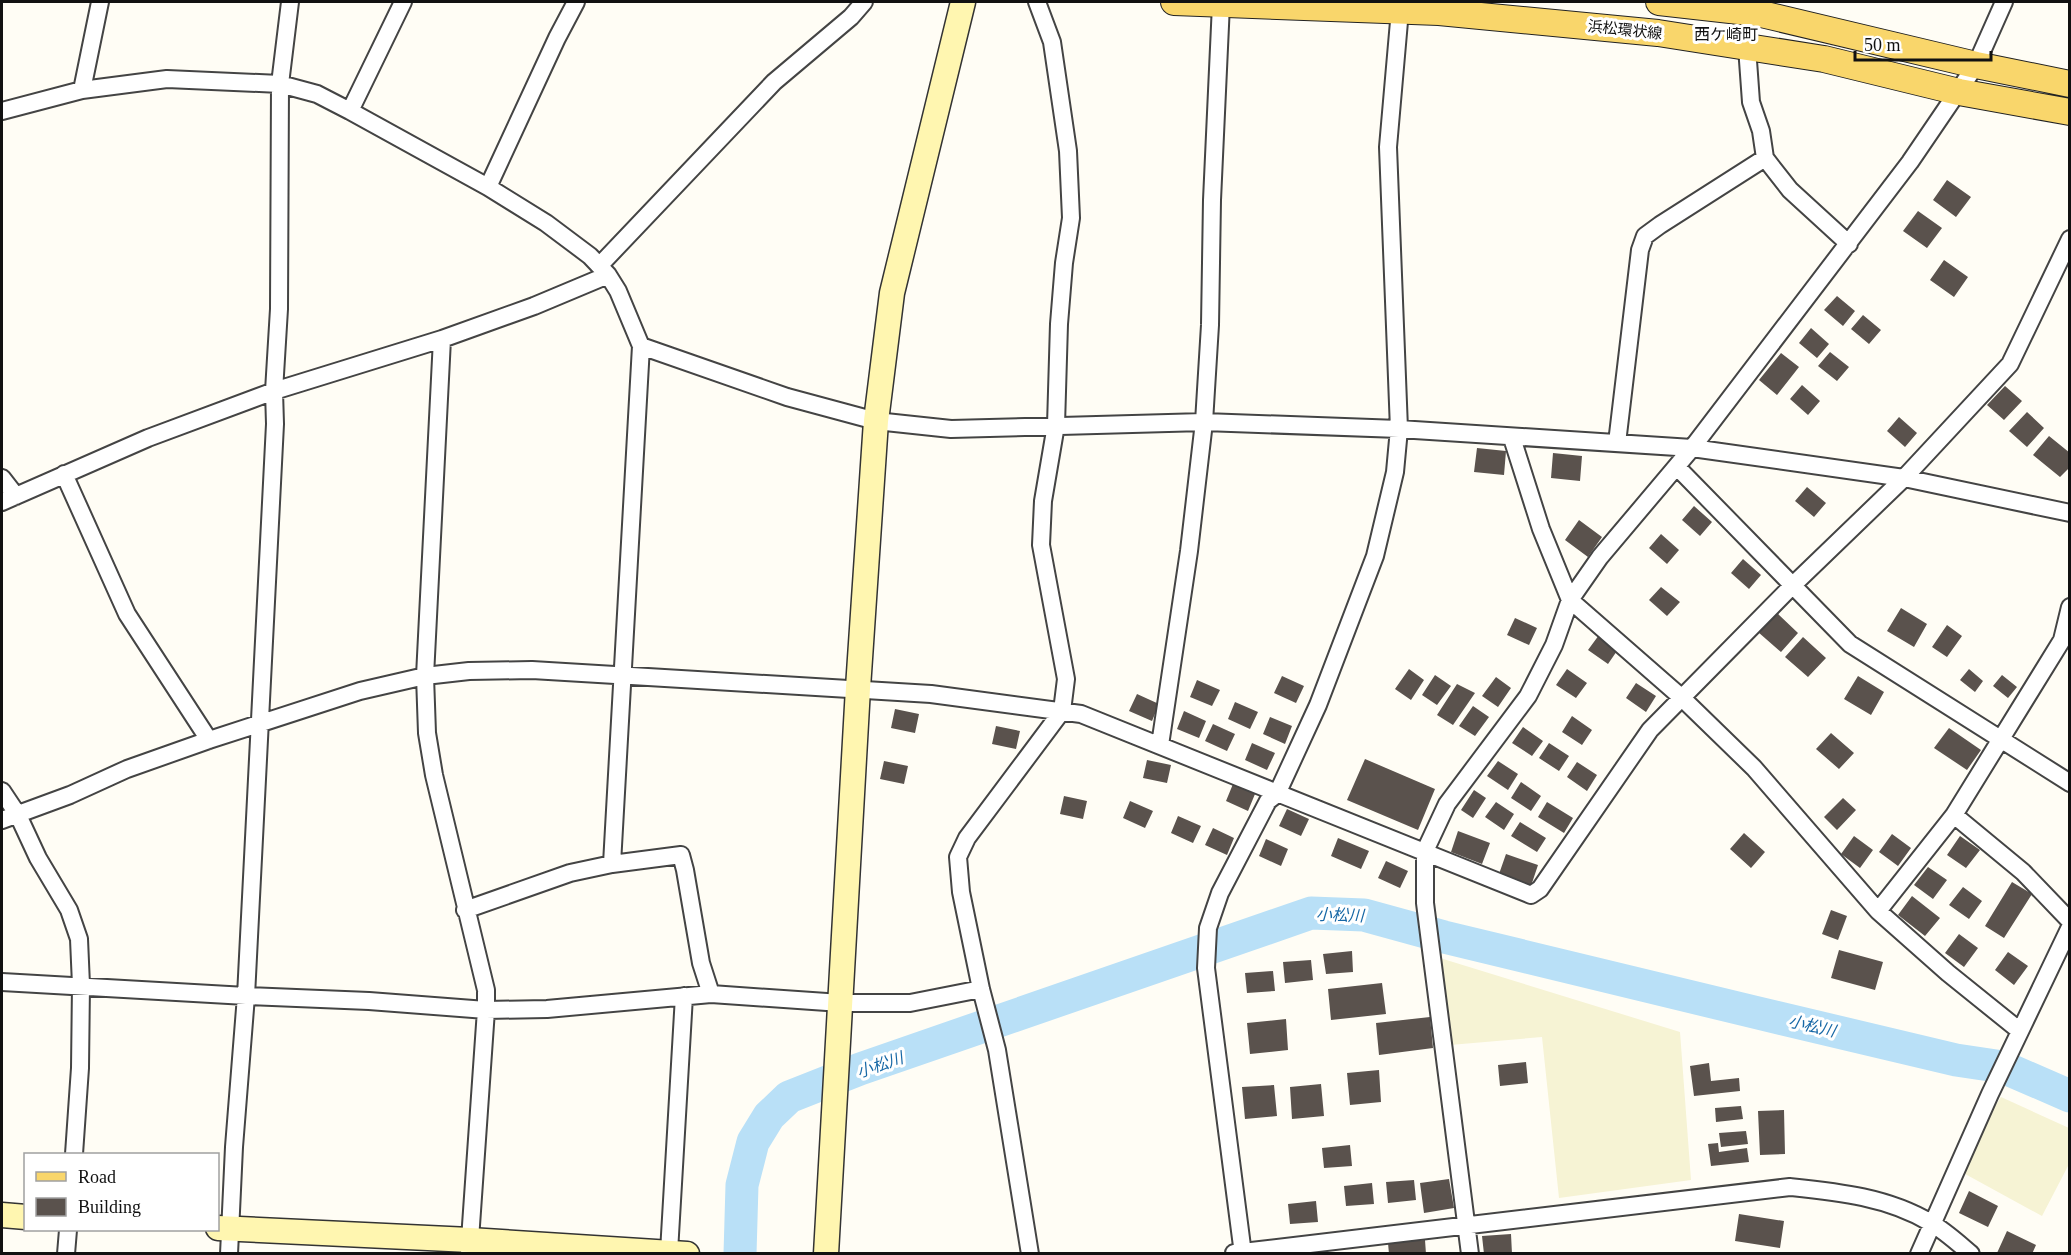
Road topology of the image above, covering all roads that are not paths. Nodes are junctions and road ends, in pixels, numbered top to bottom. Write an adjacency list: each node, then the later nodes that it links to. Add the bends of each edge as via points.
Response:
1 (100, 2): 17 (street)
2 (290, 2): 15 (street)
3 (403, 2): 22 (street)
4 (576, 2): 25 (street)
5 (864, 2): 28 (street, via 774,82)
6 (963, 2): 32 (street, via 892,293)
7 (1037, 2): 34 (street, via 1052,42 1068,151 1071,218 1059,324)
8 (1174, 2): 11 (main road, 浜松環状線)
9 (1659, 2): 14 (main road, via 1757,14)
10 (2004, 2): 14 (street)
11 (1221, 4): 12 (main road, 浜松環状線); 33 (street)
12 (1400, 10): 13 (main road, 浜松環状線, via 1658,33); 35 (street, via 1388,147)
13 (1747, 47): 18 (main road, 浜松環状線, via 1824,59); 24 (street, via 1751,102)
14 (1976, 65): 16 (main road); 18 (street)
15 (280, 84): 17 (street, via 167,79); 22 (street, via 317,94); 31 (street, via 279,309)
16 (2070, 84)
17 (82, 90): 20 (street)
18 (1959, 92): 23 (main road, 浜松環状線); 27 (street)
19 (2, 96): 20 (street)
20 (23, 105): 21 (street)
21 (2, 111)
22 (350, 111): 25 (street)
23 (2070, 112)
24 (1765, 158): 27 (street, via 1790,190); 37 (street, via 1645,236 1640,250)
25 (488, 187): 28 (street, via 546,223)
26 (2070, 239): 42 (street, via 2010,364)
27 (1849, 244): 38 (street)
28 (604, 270): 29 (street, via 534,306); 30 (street, via 618,291)
29 (442, 339): 31 (street); 49 (street)
30 (641, 346): 32 (street, via 787,397); 48 (street)
31 (274, 391): 40 (street); 53 (street)
32 (876, 421): 34 (street, via 951,429); 50 (street)
33 (1204, 422): 34 (street); 35 (street); 56 (street)
34 (1056, 425): 52 (street, via 1043,501 1041,545 1066,679)
35 (1399, 429): 36 (street); 59 (street, via 1395,472 1375,556 1317,705)
36 (1512, 438): 37 (street); 46 (street, via 1540,529)
37 (1617, 443): 38 (street)
38 (1692, 448): 39 (street); 42 (street)
39 (1677, 467): 45 (street); 46 (street, via 1600,557)
40 (64, 474): 43 (street); 55 (street, via 127,614)
41 (2, 478): 43 (street)
42 (1904, 478): 44 (street); 45 (street)
43 (9, 499)
44 (2070, 513)
45 (1792, 586): 51 (street); 54 (street, via 1850,644)
46 (1570, 600): 51 (street); 62 (street, via 1551,653 1528,696 1448,804)
47 (2070, 607): 54 (street, via 2062,640)
48 (623, 675): 49 (street, via 532,670); 50 (street); 63 (street)
49 (425, 676): 53 (street, via 360,691); 64 (street, via 427,733 434,775)
50 (858, 688): 52 (street); 74 (street)
51 (1681, 696): 62 (street, via 1650,730 1540,889 1531,896); 65 (street, via 1754,768)
52 (1062, 711): 56 (street, via 1081,714); 73 (street, via 967,838 958,857 961,892)
53 (260, 724): 55 (street); 71 (street)
54 (2000, 739): 57 (street); 60 (street)
55 (209, 740): 61 (street)
56 (1160, 745): 59 (street)
57 (2070, 783)
58 (2, 791): 61 (street)
59 (1277, 794): 62 (street); 86 (street, via 1268,801 1220,893 1208,928 1206,968)
60 (1954, 815): 65 (street); 66 (street, via 2023,872)
61 (10, 817): 69 (street, via 69,910 79,939)
62 (1425, 851): 81 (street, via 1425,903)
63 (612, 864): 64 (street, via 570,873); 70 (street, via 681,855 701,963)
64 (465, 909): 75 (street, via 486,990)
65 (1878, 911): 76 (street)
66 (2070, 921)
67 (2069, 928): 76 (street)
68 (2, 982): 69 (street)
69 (81, 985): 71 (street); 77 (street)
70 (711, 993): 72 (street); 74 (street)
71 (246, 996): 75 (street); 82 (street)
72 (684, 996): 75 (street, via 547,1009); 85 (street)
73 (983, 997): 74 (street); 90 (street, via 995,1041)
74 (841, 1004): 89 (street)
75 (486, 1010): 84 (street)
76 (2020, 1031): 80 (street)
77 (74, 1153)
78 (2, 1215): 79 (street)
79 (24, 1217)
80 (1932, 1223): 81 (street, via 1901,1208 1848,1192 1790,1187); 92 (street); 93 (street)
81 (1467, 1224): 86 (street); 91 (street)
82 (224, 1229): 84 (street); 88 (street)
83 (68, 1231): 87 (street)
84 (470, 1247): 85 (street)
85 (678, 1253)
86 (1239, 1253)
87 (66, 1254)
88 (229, 1254)
89 (826, 1254)
90 (1030, 1254)
91 (1470, 1254)
92 (1919, 1254)
93 (1971, 1254)

